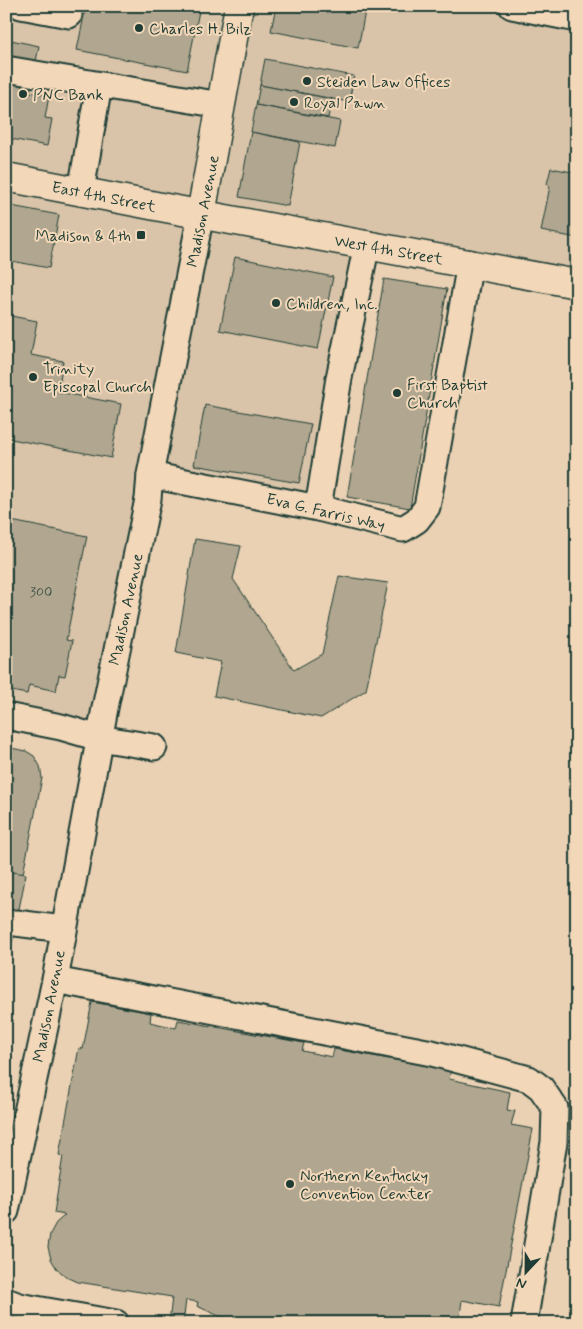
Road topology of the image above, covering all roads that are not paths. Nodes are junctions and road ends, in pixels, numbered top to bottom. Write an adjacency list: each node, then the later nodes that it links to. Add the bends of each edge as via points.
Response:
1 (20, 6): 4 (street)
2 (239, 6): 11 (main road, Madison Avenue)
3 (512, 6): 5 (street)
4 (69, 15)
5 (577, 19)
6 (6, 55): 9 (street, via 61,65)
7 (6, 69): 9 (street)
8 (6, 79): 9 (street, via 56,89)
9 (70, 79): 10 (street)
10 (99, 85): 11 (street); 13 (street)
11 (221, 105): 14 (main road, Madison Avenue)
12 (6, 177): 13 (main road, East 4th Street)
13 (81, 191): 14 (main road, East 4th Street)
14 (202, 214): 15 (main road, West 4th Street); 18 (street, Madison Avenue)
15 (367, 244): 16 (main road, West 4th Street); 19 (street, via 339,378)
16 (470, 263): 17 (main road, West 4th Street); 19 (street, Eva G. Farris Way, via 427,507 417,520 403,529)
17 (577, 284)
18 (150, 475): 19 (street, Eva G. Farris Way); 21 (street, Madison Avenue, via 148,499)
19 (318, 508)
20 (6, 716): 21 (street)
21 (99, 738): 22 (street); 24 (street, Madison Avenue)
22 (154, 747)
23 (16, 924): 24 (street)
24 (64, 929): 25 (street, Madison Avenue)
25 (55, 980): 26 (street, Madison Avenue); 30 (street, via 432,1053 529,1079 541,1088 555,1108 554,1142)
26 (6, 1210)
27 (6, 1300): 28 (street)
28 (59, 1318): 29 (street)
29 (116, 1323)
30 (524, 1323)

